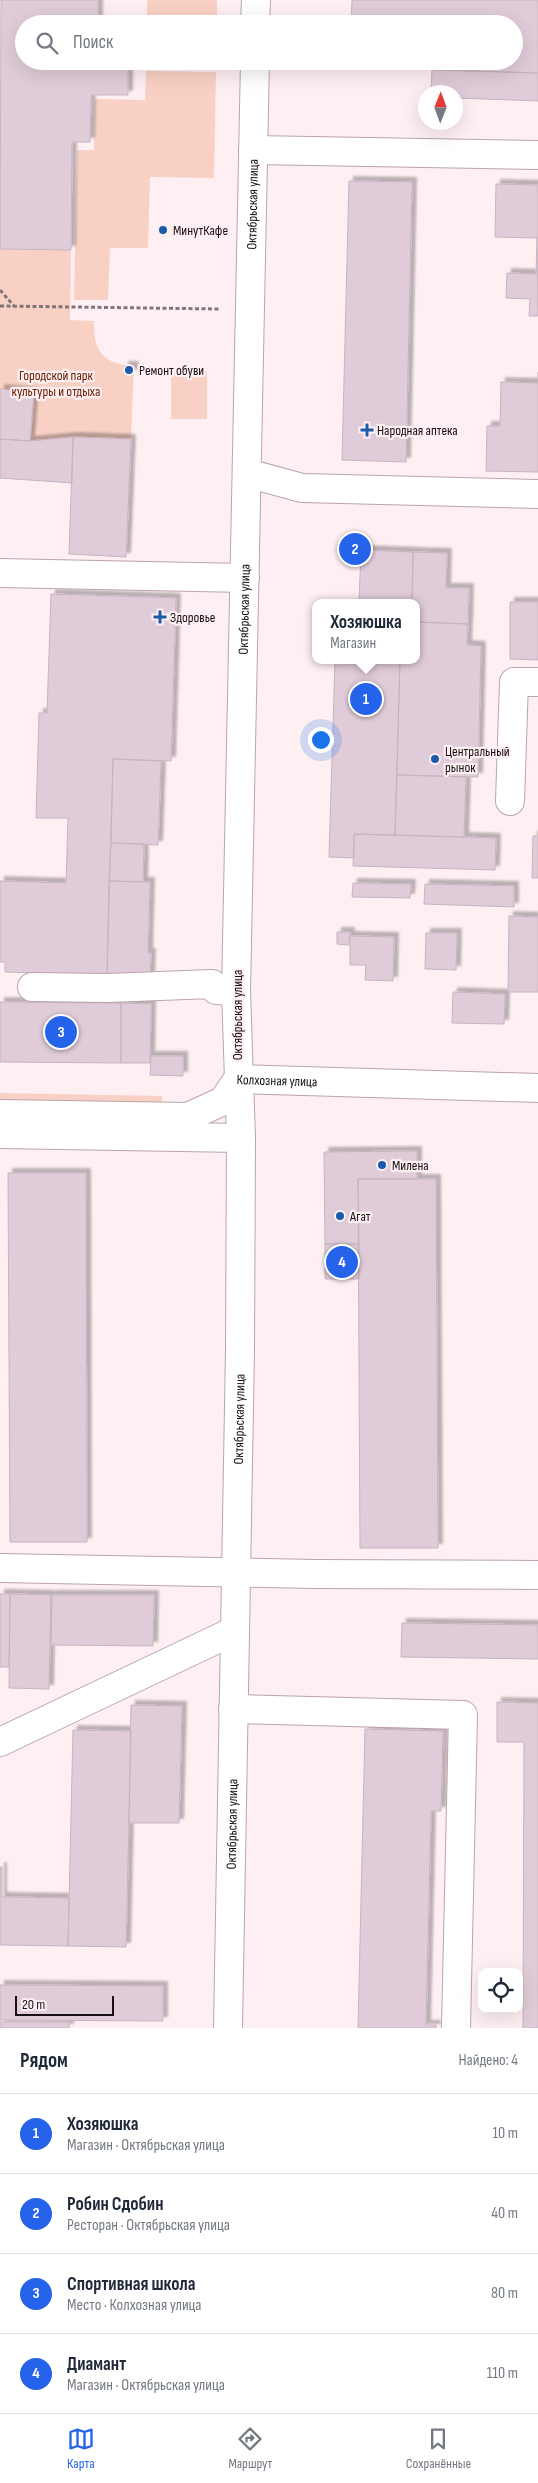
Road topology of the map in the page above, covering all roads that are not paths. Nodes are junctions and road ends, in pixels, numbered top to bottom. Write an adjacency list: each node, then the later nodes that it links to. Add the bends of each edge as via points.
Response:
1 (256, 0): 2 (street)
2 (255, 15)
3 (254, 70): 4 (street, Октябрьская улица)
4 (253, 150): 5 (street); 6 (street, Октябрьская улица)
5 (538, 154)
6 (247, 474): 7 (street, via 302,488); 9 (street, Октябрьская улица)
7 (538, 494)
8 (0, 573): 9 (street)
9 (245, 578): 13 (street, Октябрьская улица)
10 (538, 682): 11 (street, via 514,682)
11 (510, 801)
12 (32, 987): 13 (street, via 212,984 216,990)
13 (236, 991): 14 (street, Октябрьская улица)
14 (238, 1079): 15 (street, Колхозная улица); 16 (street, Колхозная улица, via 223,1101 188,1117); 18 (street, Октябрьская улица)
15 (538, 1088)
16 (0, 1114)
17 (0, 1134): 18 (street)
18 (241, 1138): 20 (street, Октябрьская улица)
19 (0, 1568): 20 (street)
20 (236, 1572): 21 (street); 22 (street, Октябрьская улица)
21 (538, 1575)
22 (234, 1631): 23 (street, Октябрьская улица); 24 (street)
23 (233, 1709): 25 (street, Октябрьская улица); 26 (street, via 463,1714)
24 (0, 1742)
25 (228, 2028)
26 (456, 2028)

